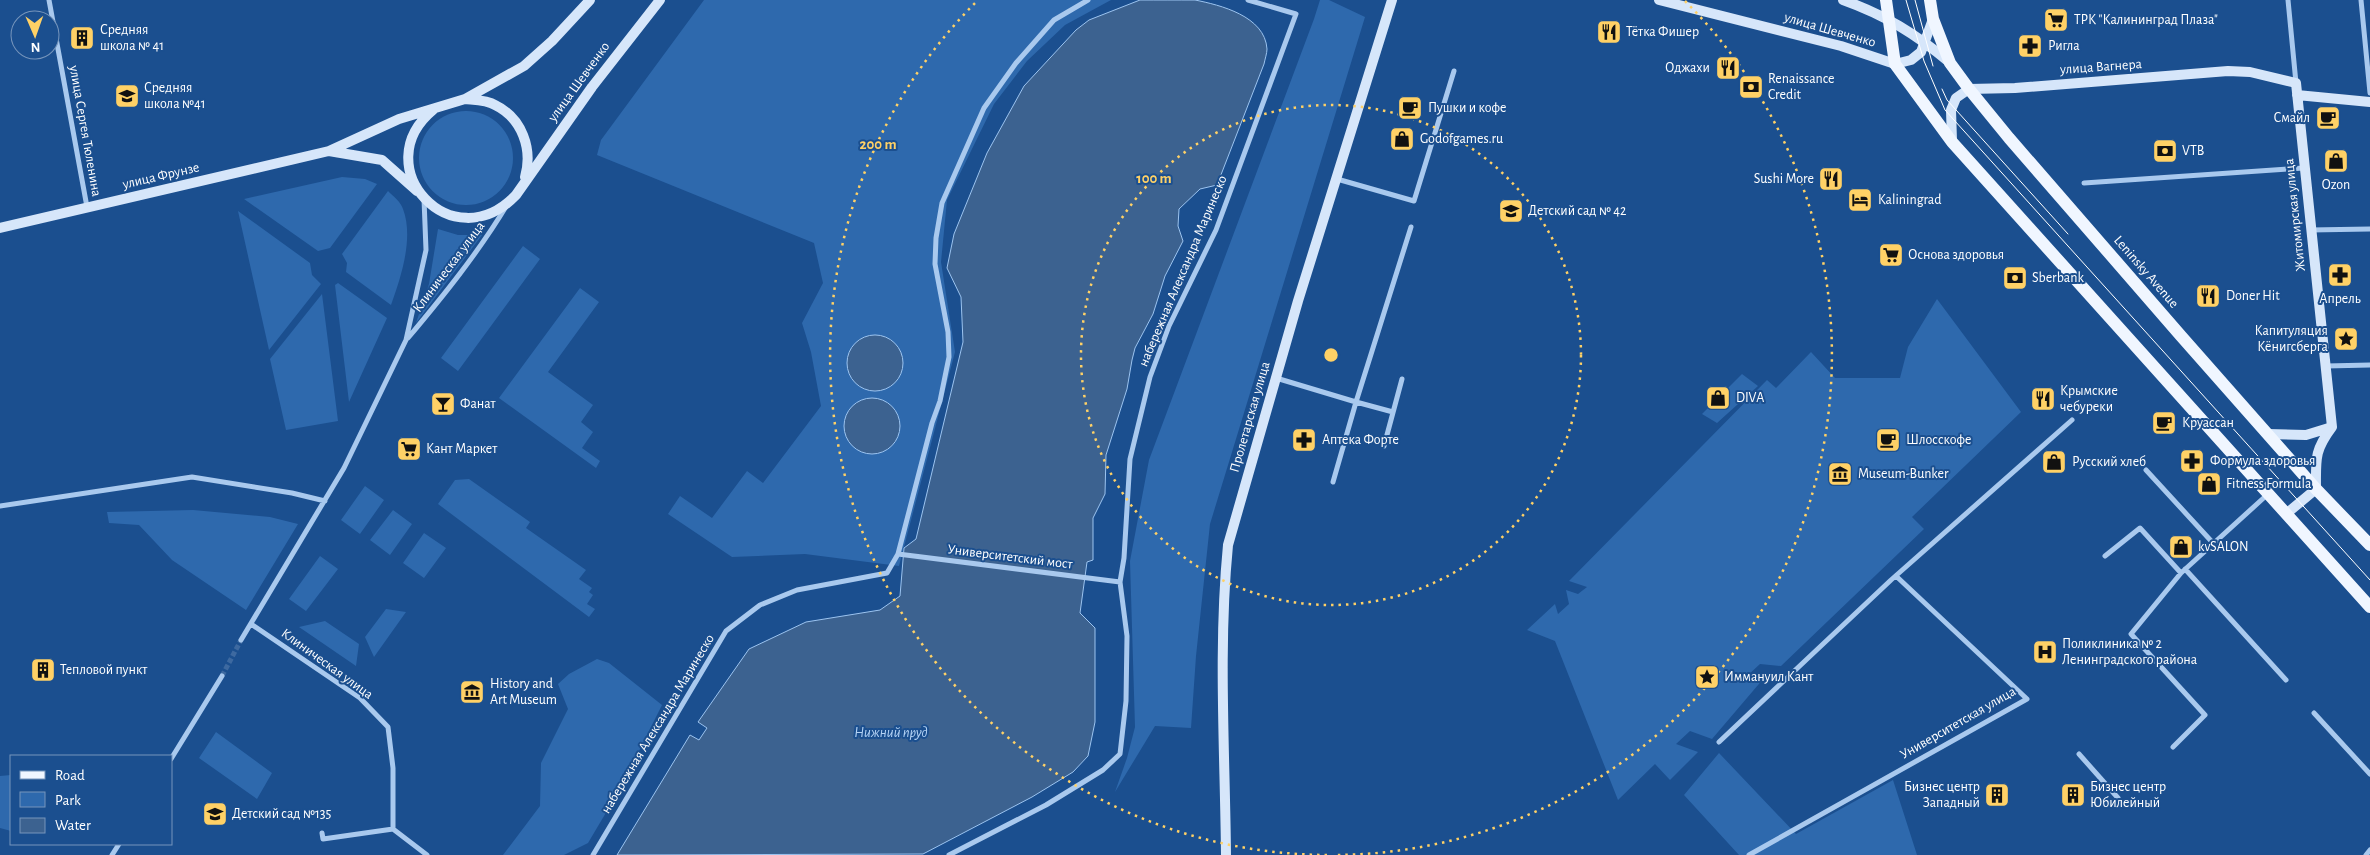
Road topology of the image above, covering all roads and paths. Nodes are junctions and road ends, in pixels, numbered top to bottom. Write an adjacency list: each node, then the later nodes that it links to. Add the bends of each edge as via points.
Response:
1 (49, 0): 34 (street, улица Сергея Тюленина)
2 (590, 0): 23 (main road, улица Шевченко, via 524,66)
3 (660, 0): 30 (main road, улица Шевченко)
4 (1088, 0): 59 (street, набережная Александра Маринеско, via 1054,20 1011,70 984,108 942,203 935,264 948,332 949,357)
5 (1248, 0): 63 (street, набережная Александра Маринеско, via 1296,14 1216,230 1169,326 1150,377 1130,459)
6 (1392, 0): 29 (main road, Пролетарская улица)
7 (1660, 0): 17 (main road, улица Шевченко, via 1841,46)
8 (1843, 0): 14 (main road, улица Шевченко)
9 (1886, 0): 14 (main road)
10 (1930, 0): 13 (main road, Leninsky Avenue)
11 (2288, 0): 19 (street, Житомирская улица)
12 (2361, 0): 21 (street)
13 (1933, 19): 15 (main road); 16 (main road, Leninsky Avenue)
14 (1889, 20): 15 (main road, улица Шевченко); 17 (main road)
15 (1926, 42): 16 (main road, улица Шевченко); 17 (main road, via 1921,52 1911,60)
16 (1950, 63): 20 (main road, Leninsky Avenue)
17 (1895, 64): 26 (main road)
18 (1454, 71): 29 (street, via 1414,201)
19 (2296, 83): 20 (main road, улица Вагнера, via 2250,72 2228,72); 22 (main road, Житомирская улица)
20 (1969, 89): 26 (main road, via 1956,98 1951,110); 48 (main road, Leninsky Avenue)
21 (2370, 93)
22 (2297, 95): 24 (main road); 28 (main road, Житомирская улица)
23 (465, 98): 25 (main road, улица Шевченко); 30 (main road, улица Шевченко, via 493,104 520,127 528,154 528,169)
24 (2370, 102)
25 (438, 106): 27 (main road, улица Фрунзе, via 399,119); 32 (main road, улица Шевченко, via 423,119 410,143 408,164)
26 (1952, 142): 53 (main road)
27 (329, 151): 32 (main road, улица Фрунзе, via 382,160); 34 (main road, улица Фрунзе)
28 (2303, 168): 31 (street); 38 (main road, Житомирская улица)
29 (1337, 178): 42 (main road, Пролетарская улица)
30 (523, 183): 33 (main road, улица Шевченко)
31 (2084, 183)
32 (421, 195): 33 (main road, улица Шевченко, via 438,210 455,217 491,214); 39 (street, Клиническая улица, via 426,250)
33 (507, 205): 39 (street, Клиническая улица, via 451,287)
34 (87, 207): 36 (main road, улица Фрунзе)
35 (1411, 227): 44 (street)
36 (0, 228)
37 (2370, 229): 38 (street)
38 (2310, 230): 41 (main road, Житомирская улица)
39 (406, 340): 54 (street, Клиническая улица, via 349,460)
40 (2370, 365): 41 (street)
41 (2326, 366): 47 (main road, Житомирская улица)
42 (1276, 378): 44 (street); 82 (main road, Пролетарская улица, via 1228,545 1224,582)
43 (1402, 379): 45 (street)
44 (1356, 402): 45 (street); 51 (street)
45 (1393, 412): 49 (street)
46 (2072, 420): 62 (street)
47 (2332, 427): 48 (main road, via 2306,435); 52 (main road, via 2320,444)
48 (2268, 434): 52 (main road, Leninsky Avenue)
49 (1384, 446)
50 (2146, 470): 57 (street)
51 (1333, 482)
52 (2316, 489): 56 (main road); 58 (main road, Leninsky Avenue)
53 (2269, 494): 56 (main road); 57 (street)
54 (325, 501): 55 (street, via 192,477); 65 (street, Клиническая улица)
55 (0, 506)
56 (2286, 514): 64 (main road)
57 (2213, 543): 61 (street)
58 (2370, 545)
59 (898, 554): 63 (street, Университетский мост); 80 (street, набережная Александра Маринеско, via 886,573 797,590 760,605 726,631)
60 (2105, 556): 61 (street, via 2140,528)
61 (2183, 571): 68 (street); 71 (street, via 2131,634 2204,716)
62 (1896, 576): 70 (street); 83 (street, Университетская улица, via 2027,699)
63 (1120, 582): 81 (street, набережная Александра Маринеско, via 1127,636 1126,701 1120,754 1103,770 1046,806)
64 (2370, 606)
65 (250, 624): 66 (street, Клиническая улица); 76 (street, Клиническая улица, via 360,698 388,727 393,768)
66 (242, 639)
67 (221, 678): 73 (street)
68 (2286, 680)
69 (2314, 713): 74 (street)
70 (1720, 742)
71 (2173, 747)
72 (2079, 754): 75 (street)
73 (172, 757)
74 (2370, 774)
75 (2118, 798)
76 (393, 828): 77 (street, via 323,839); 79 (street)
77 (322, 833)
78 (2370, 850): 84 (street)
79 (427, 855)
80 (593, 855)
81 (949, 855)
82 (1226, 855)
83 (1748, 855)
84 (2366, 855)

